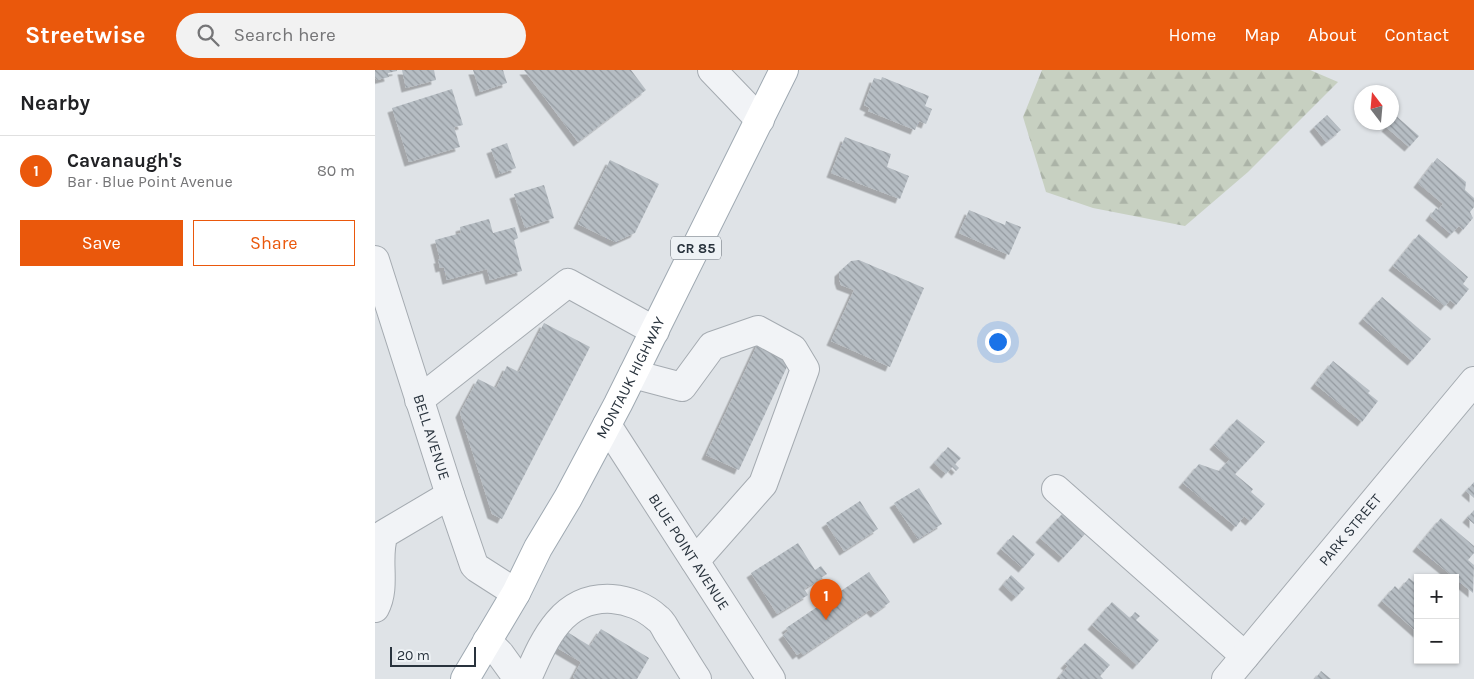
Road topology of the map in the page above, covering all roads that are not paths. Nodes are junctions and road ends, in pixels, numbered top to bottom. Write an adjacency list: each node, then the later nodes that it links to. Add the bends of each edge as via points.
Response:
1 (712, 70): 3 (street)
2 (784, 70): 3 (main road, MONTAUK HIGHWAY / CR 85)
3 (760, 120): 6 (main road, MONTAUK HIGHWAY / CR 85)
4 (375, 260): 5 (street, BELL AVENUE)
5 (379, 288): 9 (street, BELL AVENUE)
6 (655, 331): 7 (main road, MONTAUK HIGHWAY / CR 85); 9 (street, via 568,283)
7 (633, 374): 10 (main road, MONTAUK HIGHWAY / CR 85); 13 (street, via 682,387 713,346 758,330 793,349 805,369 763,484)
8 (1474, 380): 17 (street, PARK STREET)
9 (419, 400): 12 (street, BELL AVENUE)
10 (607, 425): 13 (street, BLUE POINT AVENUE); 14 (main road, MONTAUK HIGHWAY / CR 85)
11 (1056, 489): 17 (street)
12 (450, 495): 14 (street, BELL AVENUE, via 474,565); 15 (street, via 384,534 380,543 380,600)
13 (695, 561): 22 (street, BLUE POINT AVENUE)
14 (516, 593): 16 (main road, MONTAUK HIGHWAY / CR 85)
15 (375, 608)
16 (487, 641): 18 (main road, MONTAUK HIGHWAY / CR 85); 19 (street)
17 (1245, 656): 23 (street, PARK STREET)
18 (465, 679)
19 (518, 679)
20 (527, 679): 21 (street, via 548,635 564,614 577,604 601,598 636,605 658,618)
21 (697, 679)
22 (771, 679)
23 (1226, 679)

